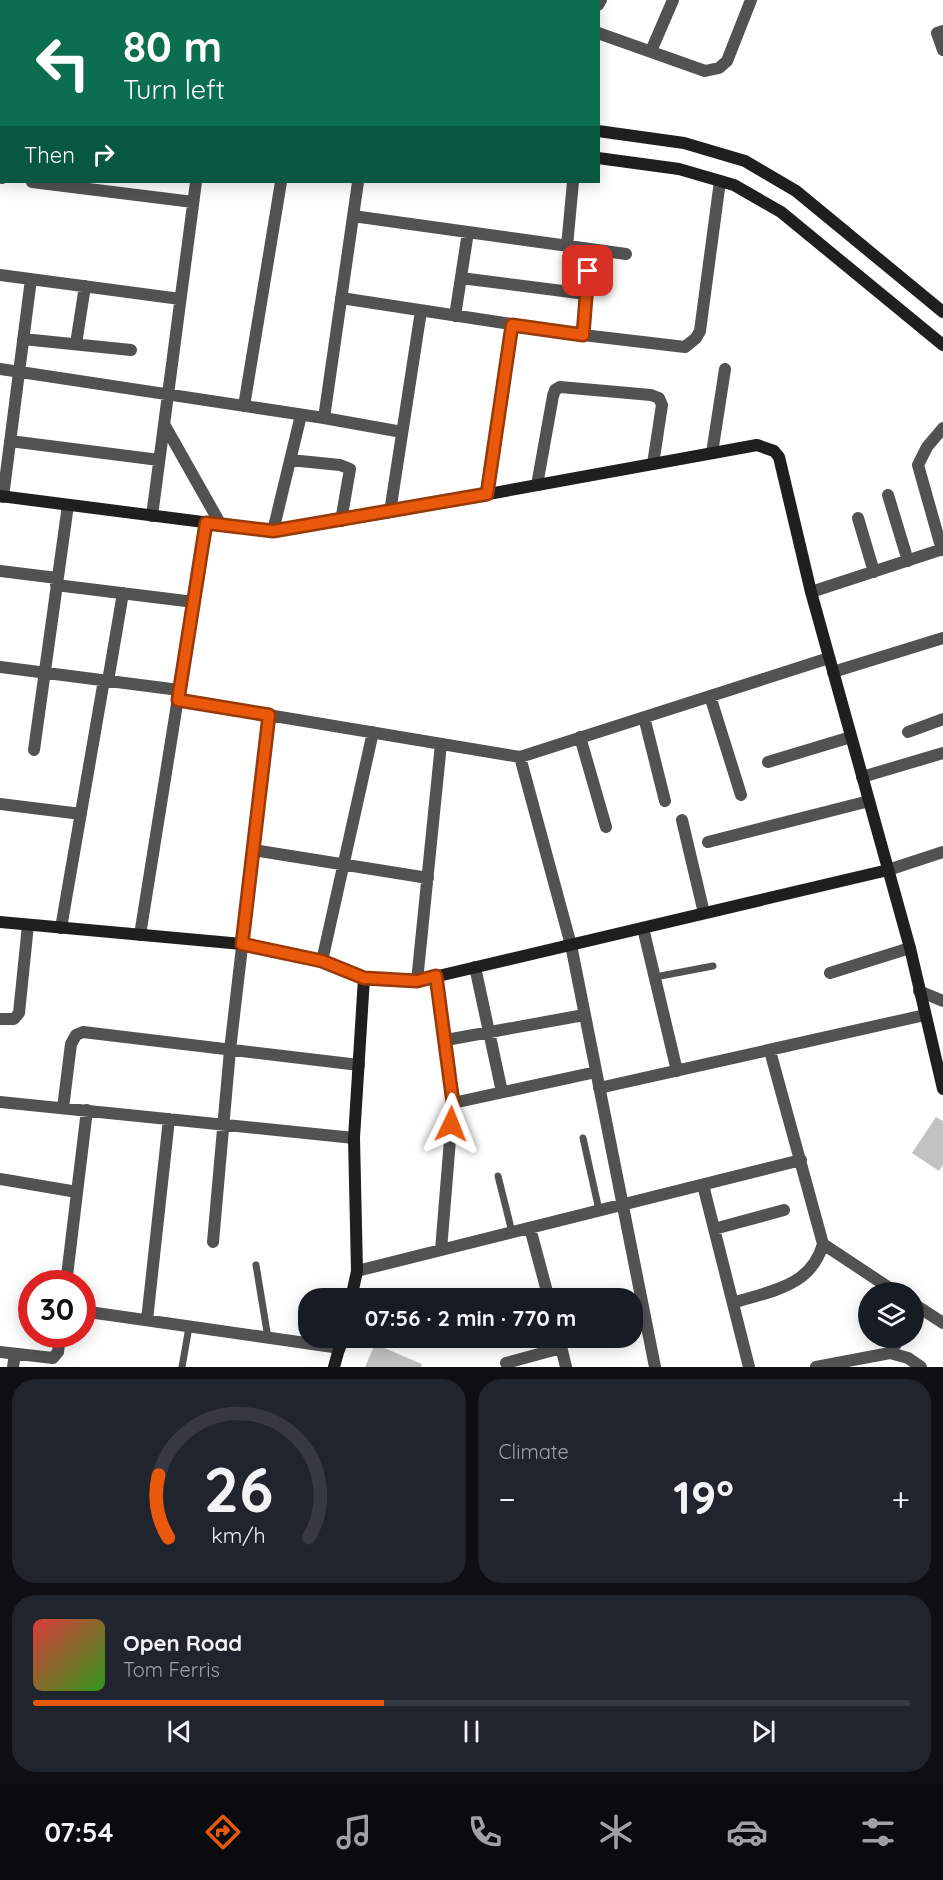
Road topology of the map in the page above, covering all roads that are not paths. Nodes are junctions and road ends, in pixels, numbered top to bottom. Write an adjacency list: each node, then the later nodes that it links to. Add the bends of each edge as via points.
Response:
1 (673, 0): 6 (street)
2 (750, 0): 6 (street, via 727,61 718,68 705,70)
3 (943, 31): 5 (street, via 937,33)
4 (600, 34): 6 (street)
5 (943, 50)
6 (651, 51)
7 (600, 131): 29 (street, via 684,143 745,161 796,191)
8 (600, 158): 9 (street, via 679,169)
9 (720, 181): 32 (street, via 696,338 685,347); 35 (street, via 781,212)
10 (40, 183): 15 (street)
11 (196, 183): 15 (street)
12 (281, 183): 41 (street)
13 (358, 183): 16 (street)
14 (573, 183): 18 (street)
15 (193, 202): 27 (street)
16 (353, 216): 17 (street); 26 (street)
17 (468, 232): 18 (street); 22 (street)
18 (567, 246): 19 (street)
19 (590, 249): 20 (street); 25 (street)
20 (626, 254)
21 (0, 274): 23 (street)
22 (461, 278): 25 (street); 30 (street)
23 (31, 279): 24 (street); 33 (street)
24 (85, 286): 27 (street); 34 (street)
25 (586, 294): 32 (street)
26 (341, 298): 28 (street); 43 (street)
27 (180, 299): 40 (street)
28 (421, 310): 30 (street); 46 (street)
29 (943, 312)
30 (455, 316): 31 (street)
31 (512, 325): 32 (street); 53 (street)
32 (583, 335)
33 (23, 339): 34 (street); 39 (street)
34 (76, 344): 36 (street)
35 (943, 345)
36 (130, 350)
37 (0, 369): 39 (street)
38 (726, 369): 48 (street)
39 (19, 372): 40 (street); 47 (street)
40 (168, 395): 41 (street); 44 (street)
41 (244, 406): 42 (street)
42 (301, 415): 43 (street); 50 (street)
43 (324, 418): 46 (street)
44 (164, 424): 49 (street); 62 (street)
45 (943, 428): 64 (street, via 918,465)
46 (402, 432): 57 (street)
47 (10, 441): 49 (street); 55 (street)
48 (712, 453): 51 (street); 69 (street, via 757,445 774,451 779,458)
49 (159, 460): 58 (street)
50 (290, 460): 60 (street, via 350,469); 63 (street)
51 (653, 464): 52 (street); 52 (street, via 662,405 659,398 560,387 553,396)
52 (537, 485): 53 (street)
53 (487, 494): 57 (street)
54 (888, 495): 65 (street)
55 (2, 496): 56 (street)
56 (68, 505): 58 (street); 68 (street)
57 (390, 512): 60 (street)
58 (152, 516): 61 (street)
59 (858, 518): 67 (street)
60 (341, 521): 63 (street)
61 (206, 523): 62 (street); 71 (street)
62 (221, 525): 63 (street)
63 (273, 531)
64 (943, 550): 65 (street)
65 (908, 561): 67 (street)
66 (0, 571): 68 (street)
67 (873, 572): 69 (street)
68 (56, 582): 70 (street); 75 (street)
69 (811, 592): 73 (street)
70 (123, 593): 71 (street); 77 (street)
71 (194, 602): 78 (street)
72 (943, 638): 76 (street)
73 (829, 658): 76 (street); 79 (street)
74 (0, 667): 75 (street)
75 (43, 672): 77 (street); 88 (street)
76 (833, 672): 86 (street)
77 (106, 681): 78 (street); 97 (street)
78 (178, 695): 80 (street); 111 (street)
79 (710, 696): 81 (street); 93 (street)
80 (269, 715): 83 (street); 101 (street)
81 (644, 717): 85 (street); 94 (street)
82 (943, 719): 84 (street)
83 (373, 732): 87 (street); 103 (street)
84 (908, 732)
85 (580, 737): 90 (street); 99 (street)
86 (851, 737): 91 (street); 92 (street)
87 (441, 744): 90 (street); 105 (street)
88 (34, 750)
89 (943, 753): 92 (street)
90 (520, 757): 113 (street)
91 (768, 762)
92 (862, 777): 95 (street)
93 (741, 795)
94 (665, 801)
95 (869, 801): 100 (street); 104 (street)
96 (0, 804): 97 (street)
97 (81, 814): 109 (street)
98 (682, 820): 106 (street)
99 (606, 827)
100 (708, 842)
101 (253, 850): 103 (street); 112 (street)
102 (943, 852): 104 (street)
103 (344, 864): 105 (street); 115 (street)
104 (888, 870): 106 (street); 114 (street)
105 (428, 878): 122 (street)
106 (704, 913): 110 (street)
107 (0, 922): 108 (street)
108 (28, 925): 109 (street); 127 (street, via 19,1013 14,1018)
109 (61, 928): 111 (street)
110 (643, 928): 113 (street); 120 (street)
111 (140, 935): 112 (street)
112 (242, 944): 115 (street); 130 (street)
113 (571, 945): 117 (street); 125 (street)
114 (910, 948): 118 (street); 123 (street)
115 (322, 961): 121 (street)
116 (713, 966): 120 (lane)
117 (475, 967): 119 (street); 128 (street)
118 (830, 973)
119 (436, 976): 122 (street); 129 (street)
120 (655, 977): 134 (street)
121 (364, 978): 122 (street); 133 (street)
122 (417, 981)
123 (919, 991): 124 (street); 126 (street)
124 (943, 1002)
125 (584, 1015): 128 (street); 135 (street)
126 (925, 1015): 131 (street); 132 (street)
127 (0, 1019)
128 (488, 1034): 129 (street); 138 (street)
129 (446, 1040): 140 (street)
130 (230, 1050): 133 (street); 141 (street, via 83,1032 71,1044); 144 (street)
131 (770, 1051): 134 (street); 147 (street)
132 (939, 1060): 137 (street)
133 (359, 1065): 145 (street)
134 (677, 1071): 136 (street)
135 (596, 1072): 136 (street); 138 (street)
136 (599, 1088): 152 (street)
137 (943, 1089)
138 (502, 1092): 140 (street)
139 (0, 1102): 141 (street)
140 (453, 1103): 160 (street)
141 (63, 1108): 142 (street)
142 (87, 1110): 143 (street); 151 (street)
143 (169, 1119): 144 (street); 170 (street)
144 (222, 1124): 145 (street); 158 (street)
145 (354, 1138): 163 (street)
146 (583, 1138): 153 (lane)
147 (801, 1160): 150 (street); 159 (street)
148 (498, 1176): 157 (lane)
149 (0, 1179): 151 (street)
150 (703, 1185): 152 (street); 156 (street)
151 (77, 1192): 162 (street)
152 (622, 1205): 153 (street); 188 (street)
153 (599, 1210): 155 (street)
154 (784, 1210): 156 (street)
155 (530, 1228): 157 (street); 166 (street)
156 (714, 1229): 167 (street)
157 (512, 1232): 160 (street)
158 (213, 1242)
159 (823, 1244): 164 (street); 167 (street, via 814,1264 795,1283)
160 (441, 1250): 163 (street)
161 (256, 1265): 173 (lane)
162 (68, 1270)
163 (357, 1271): 165 (street)
164 (880, 1282)
165 (353, 1288)
166 (546, 1288)
167 (733, 1303): 189 (street)
168 (96, 1313): 170 (street)
169 (924, 1314): 171 (street)
170 (147, 1320): 172 (street)
171 (943, 1323)
172 (189, 1327): 173 (street); 185 (lane)
173 (268, 1338): 174 (street)
174 (298, 1340)
175 (58, 1348): 182 (street, via 53,1358)
176 (340, 1348): 186 (street)
177 (546, 1348): 183 (street)
178 (561, 1348): 187 (street)
179 (893, 1348): 181 (street)
180 (0, 1352): 182 (street)
181 (890, 1353): 190 (street); 191 (street)
182 (15, 1354): 184 (street)
183 (506, 1363)
184 (13, 1367)
185 (182, 1367)
186 (334, 1367)
187 (566, 1367)
188 (655, 1367)
189 (749, 1367)
190 (816, 1367)
191 (921, 1367)

